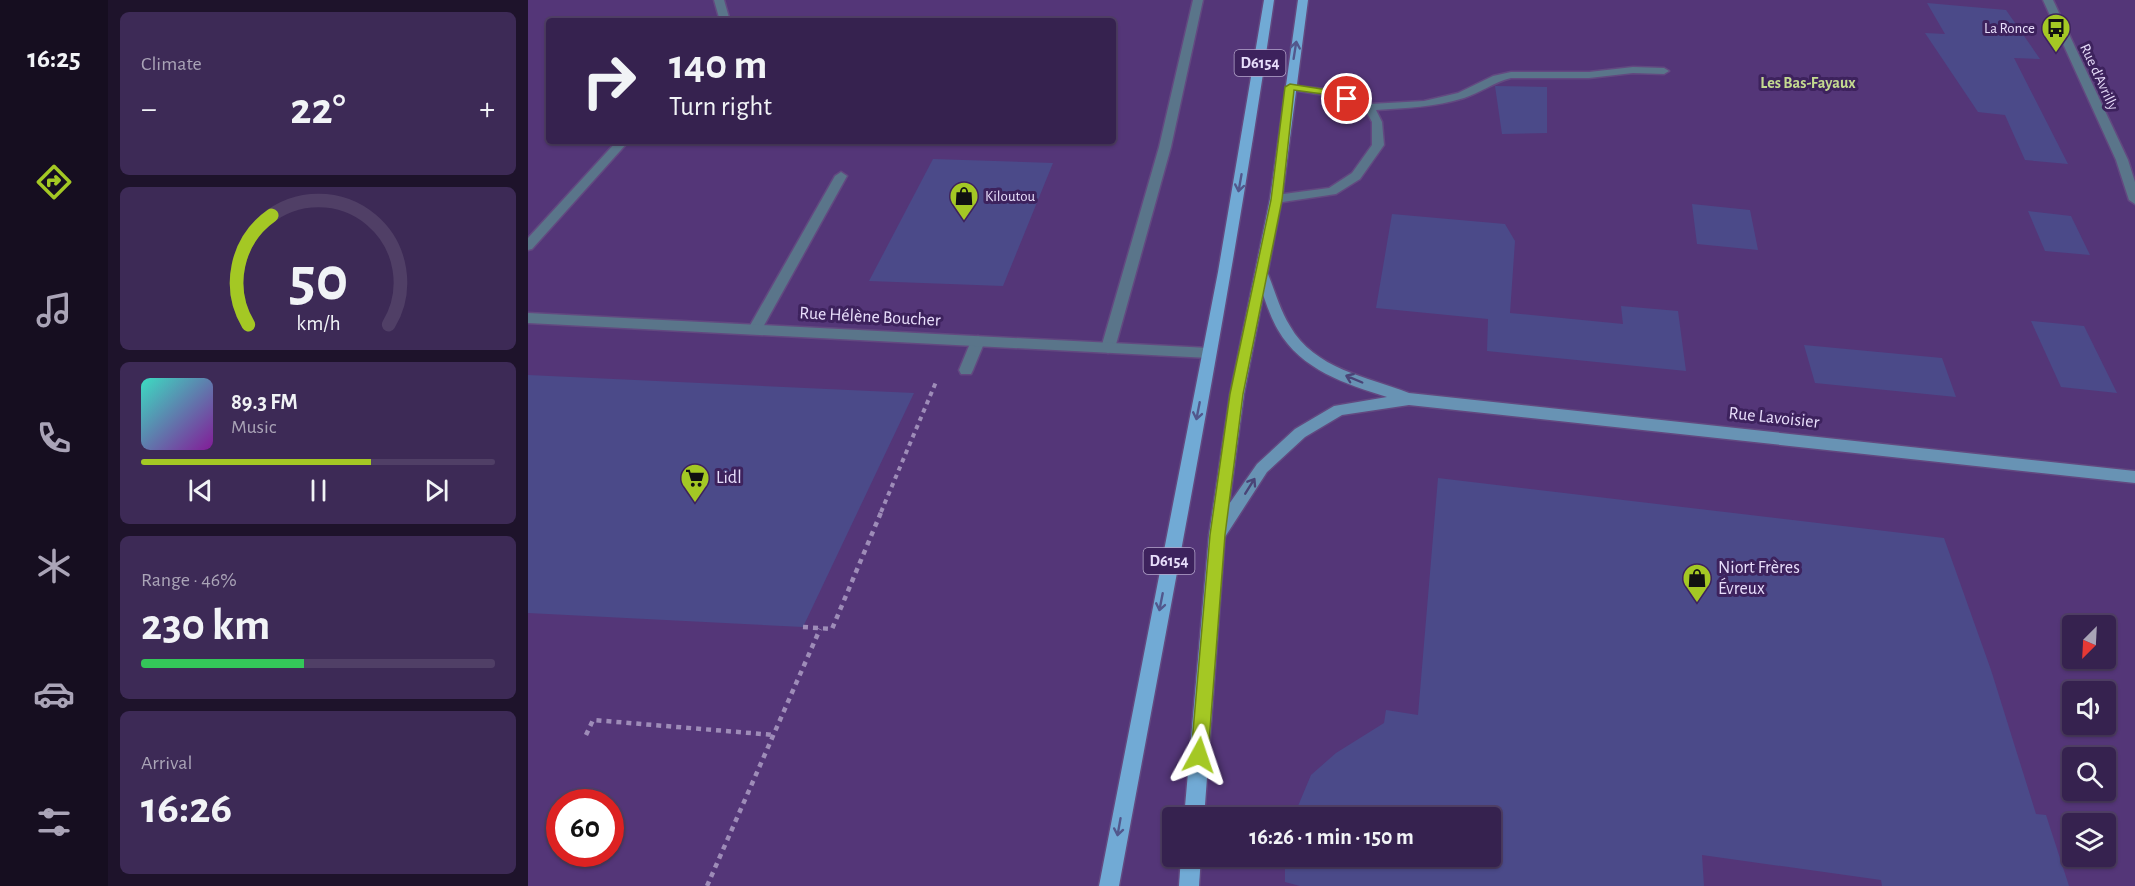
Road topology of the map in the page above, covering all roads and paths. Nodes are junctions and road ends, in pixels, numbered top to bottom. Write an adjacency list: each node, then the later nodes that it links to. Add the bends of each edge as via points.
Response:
1 (719, 0): 6 (street)
2 (1198, 0): 20 (street, via 1165,147)
3 (1269, 0): 21 (main road, D6154, one-way to 21)
4 (1303, 0): 8 (main road, D6154, one-way to 4)
5 (2048, 0): 13 (street, Rue d'Avrilly, via 2122,160)
6 (724, 18)
7 (1664, 70): 9 (street, via 1511,75 1462,95 1424,104)
8 (1290, 87): 9 (street, via 1325,92); 12 (main road, D6154)
9 (1369, 107): 12 (street, via 1377,122 1378,145 1356,176 1332,191)
10 (620, 144): 14 (street)
11 (841, 176): 17 (street)
12 (1276, 200): 15 (main road, D6154)
13 (2135, 200)
14 (528, 246)
15 (1262, 274): 23 (street, Rue Lavoisier, one-way to 15, via 1325,367 1295,345 1276,313); 25 (main road, D6154, via 1237,394)
16 (528, 318): 17 (street, Rue Hélène Boucher)
17 (755, 329): 18 (street, Rue Hélène Boucher)
18 (955, 340): 19 (street, Rue Hélène Boucher); 27 (path, via 832,628)
19 (978, 341): 20 (street, Rue Hélène Boucher); 22 (street)
20 (1108, 348): 21 (street, Rue Hélène Boucher)
21 (1209, 353): 33 (main road, D6154, one-way to 33)
22 (966, 370)
23 (1409, 399): 24 (street, Rue Lavoisier); 25 (street, Rue Lavoisier, one-way to 23, via 1262,468 1300,432 1339,410)
24 (2135, 477)
25 (1217, 535): 30 (main road, D6154)
26 (803, 627): 27 (path)
27 (820, 628): 29 (path)
28 (586, 735): 29 (path, via 593,720)
29 (774, 735): 32 (path)
30 (1195, 807)
31 (1190, 867): 34 (main road)
32 (707, 886)
33 (1109, 886)
34 (1189, 886)

